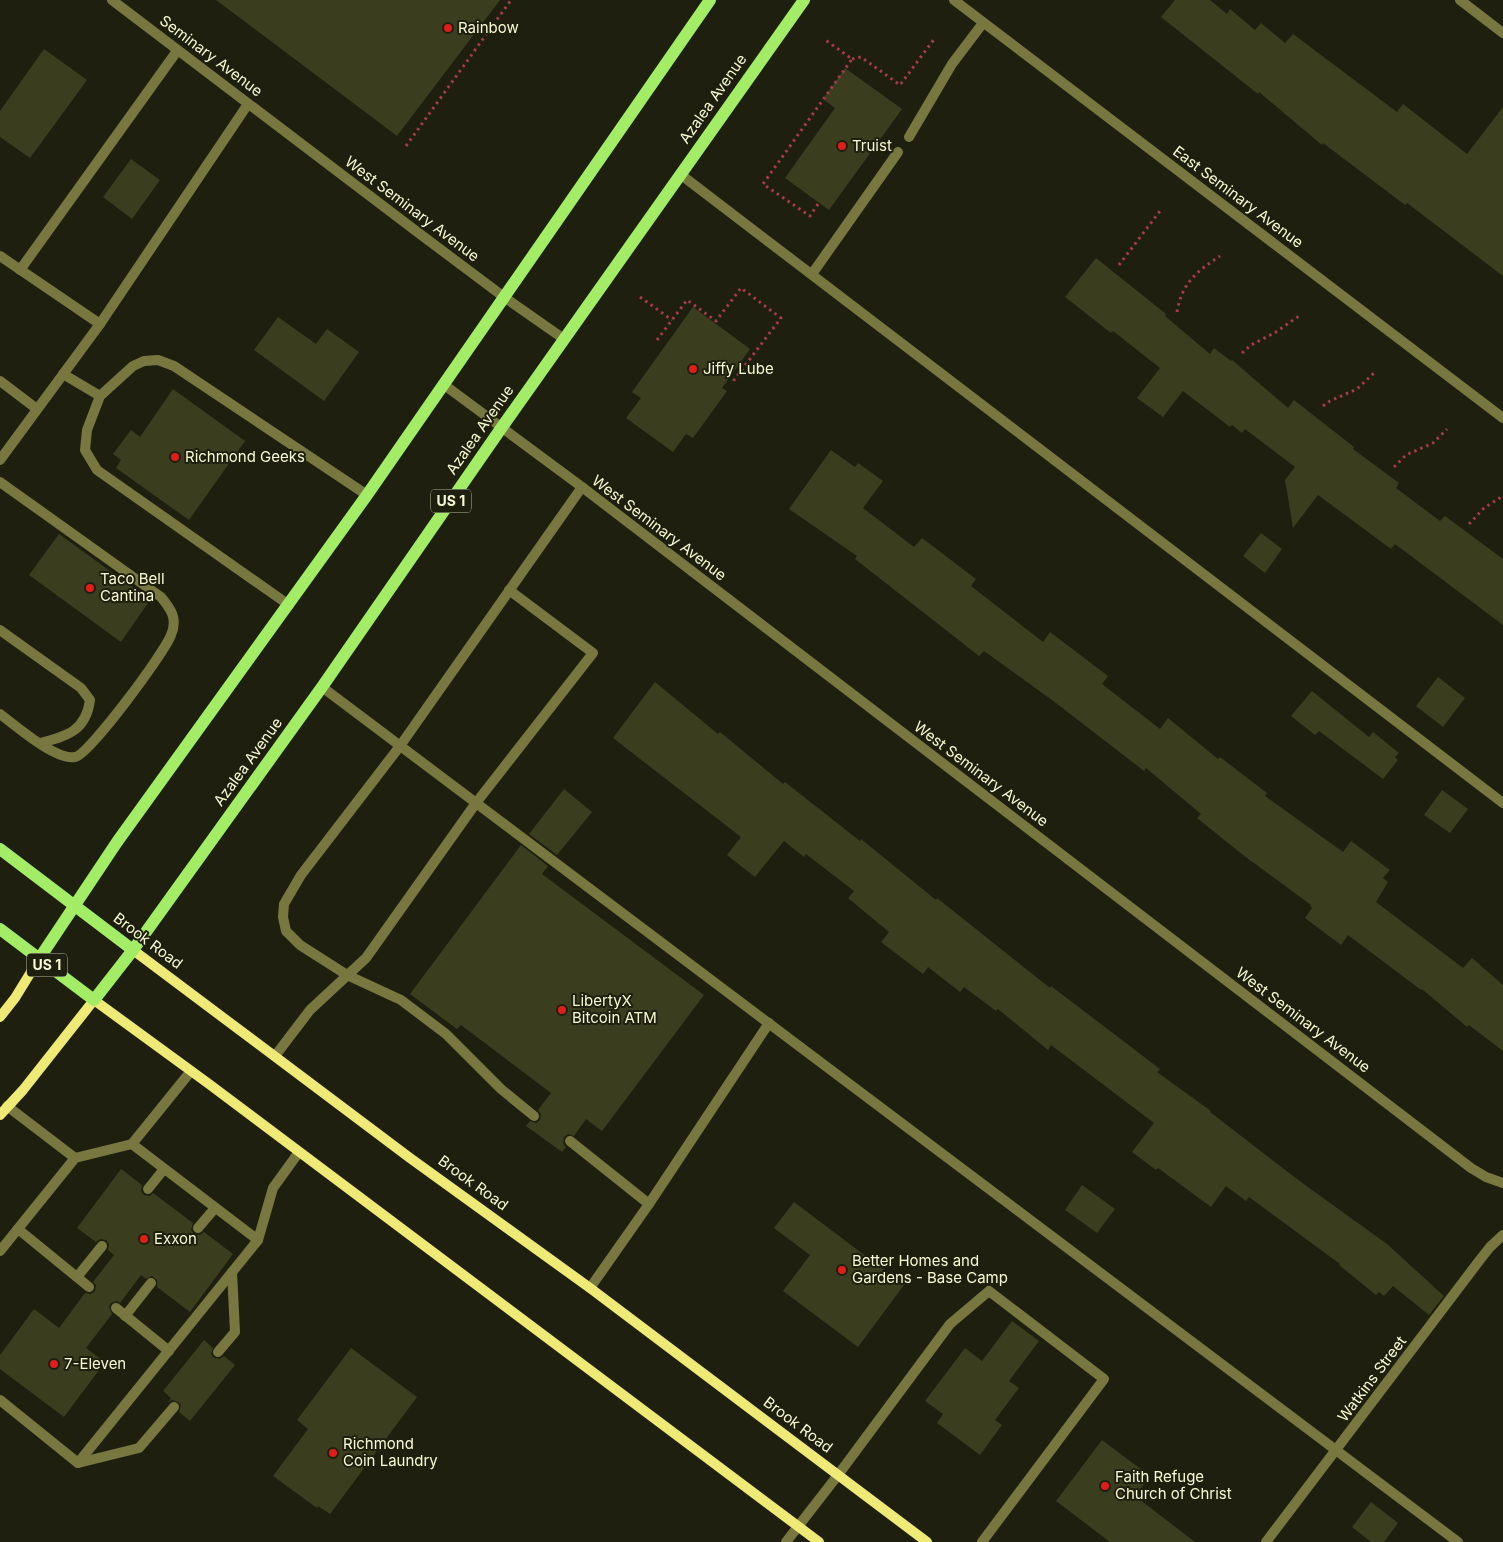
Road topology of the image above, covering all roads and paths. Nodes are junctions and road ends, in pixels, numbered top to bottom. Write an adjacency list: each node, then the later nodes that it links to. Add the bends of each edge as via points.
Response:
1 (112, 0): 11 (street, Seminary Avenue)
2 (511, 0): 16 (path)
3 (710, 0): 26 (main road)
4 (804, 0): 18 (main road, Azalea Avenue / US 1)
5 (954, 0): 7 (street, East Seminary Avenue)
6 (1460, 0): 8 (street)
7 (983, 23): 15 (street, via 952,64); 43 (street, East Seminary Avenue)
8 (1503, 33)
9 (935, 38): 12 (path, via 900,85 860,57)
10 (824, 39): 12 (path)
11 (177, 51): 13 (street, Seminary Avenue); 24 (street)
12 (852, 59): 19 (path, via 764,184 810,216)
13 (248, 104): 14 (street, Seminary Avenue); 31 (street)
14 (291, 135): 26 (street, West Seminary Avenue)
15 (909, 137)
16 (406, 146)
17 (898, 152): 25 (street)
18 (680, 174): 25 (street); 32 (main road, Azalea Avenue / US 1)
19 (818, 204)
20 (1160, 211): 23 (path)
21 (0, 256): 24 (street)
22 (1220, 256): 28 (path, via 1190,279)
23 (1119, 265)
24 (20, 270): 31 (street)
25 (812, 274): 61 (street)
26 (504, 297): 32 (street, West Seminary Avenue); 38 (main road)
27 (640, 297): 30 (path)
28 (1177, 312)
29 (1299, 316): 34 (path)
30 (672, 320): 33 (path); 39 (path, via 687,300 716,321 741,288 781,318)
31 (100, 324): 35 (street)
32 (564, 339): 44 (main road, Azalea Avenue / US 1)
33 (657, 340)
34 (1242, 353)
35 (63, 374): 40 (street); 42 (street)
36 (1374, 374): 41 (path, via 1357,389)
37 (0, 381): 42 (street)
38 (444, 384): 44 (street, West Seminary Avenue); 50 (main road)
39 (731, 384)
40 (100, 396): 50 (street, via 133,366 158,360 174,366); 54 (street, via 87,430 85,450 97,470)
41 (1323, 406)
42 (37, 409): 46 (street)
43 (1503, 418)
44 (502, 428): 49 (street, West Seminary Avenue); 56 (main road, Azalea Avenue / US 1)
45 (1447, 429): 47 (path, via 1432,443 1406,455)
46 (0, 460)
47 (1394, 467)
48 (0, 482): 58 (street, via 161,597 171,609 174,621 172,635 164,648 103,732 86,750 76,758 61,756)
49 (582, 487): 53 (street); 81 (street, West Seminary Avenue, via 1472,1168)
50 (366, 494): 54 (main road)
51 (1503, 496): 52 (path, via 1489,504)
52 (1469, 524)
53 (509, 590): 59 (street); 60 (street, via 593,653)
54 (288, 605): 63 (main road, via 117,842)
55 (0, 630): 58 (street, via 81,688 90,700 88,712 78,728 65,736)
56 (322, 688): 59 (street); 65 (main road, Azalea Avenue / US 1)
57 (0, 714): 58 (street)
58 (40, 743)
59 (400, 746): 60 (street); 67 (street, via 301,875 284,904 286,931)
60 (476, 803): 67 (street, via 366,958); 70 (street)
61 (1503, 803)
62 (0, 850): 63 (main road, Brook Road)
63 (75, 906): 65 (main road, Brook Road); 66 (main road)
64 (0, 929): 66 (main road, US 1)
65 (133, 950): 68 (main road, Azalea Avenue / US 1); 71 (main road, Brook Road)
66 (39, 959): 68 (main road, US 1); 69 (main road)
67 (347, 975): 71 (street, via 310,1010); 75 (street, via 401,1000 446,1034 500,1089)
68 (94, 1000): 72 (main road); 73 (main road)
69 (0, 1017)
70 (769, 1023): 83 (street); 102 (street)
71 (275, 1056): 95 (main road, Brook Road)
72 (190, 1071): 77 (street); 78 (main road)
73 (7, 1106): 74 (main road); 79 (street)
74 (0, 1115)
75 (534, 1116)
76 (570, 1141): 83 (street)
77 (132, 1144): 79 (street); 80 (street)
78 (299, 1152): 88 (street, via 273,1188); 105 (main road)
79 (75, 1158): 86 (street)
80 (164, 1169): 82 (street); 84 (street)
81 (1503, 1183)
82 (148, 1190)
83 (650, 1204): 95 (street)
84 (215, 1208): 85 (street); 88 (street)
85 (198, 1228)
86 (18, 1229): 90 (street); 92 (street)
87 (1503, 1236): 102 (street, Watkins Street, via 1479,1261)
88 (258, 1240): 91 (street)
89 (102, 1246): 92 (street)
90 (0, 1252)
91 (232, 1272): 98 (street); 99 (street, via 236,1332)
92 (77, 1277): 94 (street)
93 (151, 1283): 97 (street)
94 (89, 1287)
95 (590, 1288): 104 (main road, Brook Road)
96 (116, 1308): 97 (street)
97 (126, 1316): 98 (street)
98 (169, 1351): 103 (street)
99 (218, 1352)
100 (0, 1400): 103 (street)
101 (174, 1407): 103 (street, via 139,1448)
102 (1337, 1450): 110 (street, Watkins Street); 111 (street)
103 (78, 1463)
104 (838, 1475): 105 (street); 108 (main road, Brook Road); 109 (street, via 950,1324 989,1291 1104,1380)
105 (798, 1526): 106 (street); 107 (main road)
106 (786, 1542)
107 (820, 1542)
108 (926, 1542)
109 (982, 1542)
110 (1266, 1542)
111 (1458, 1542)

